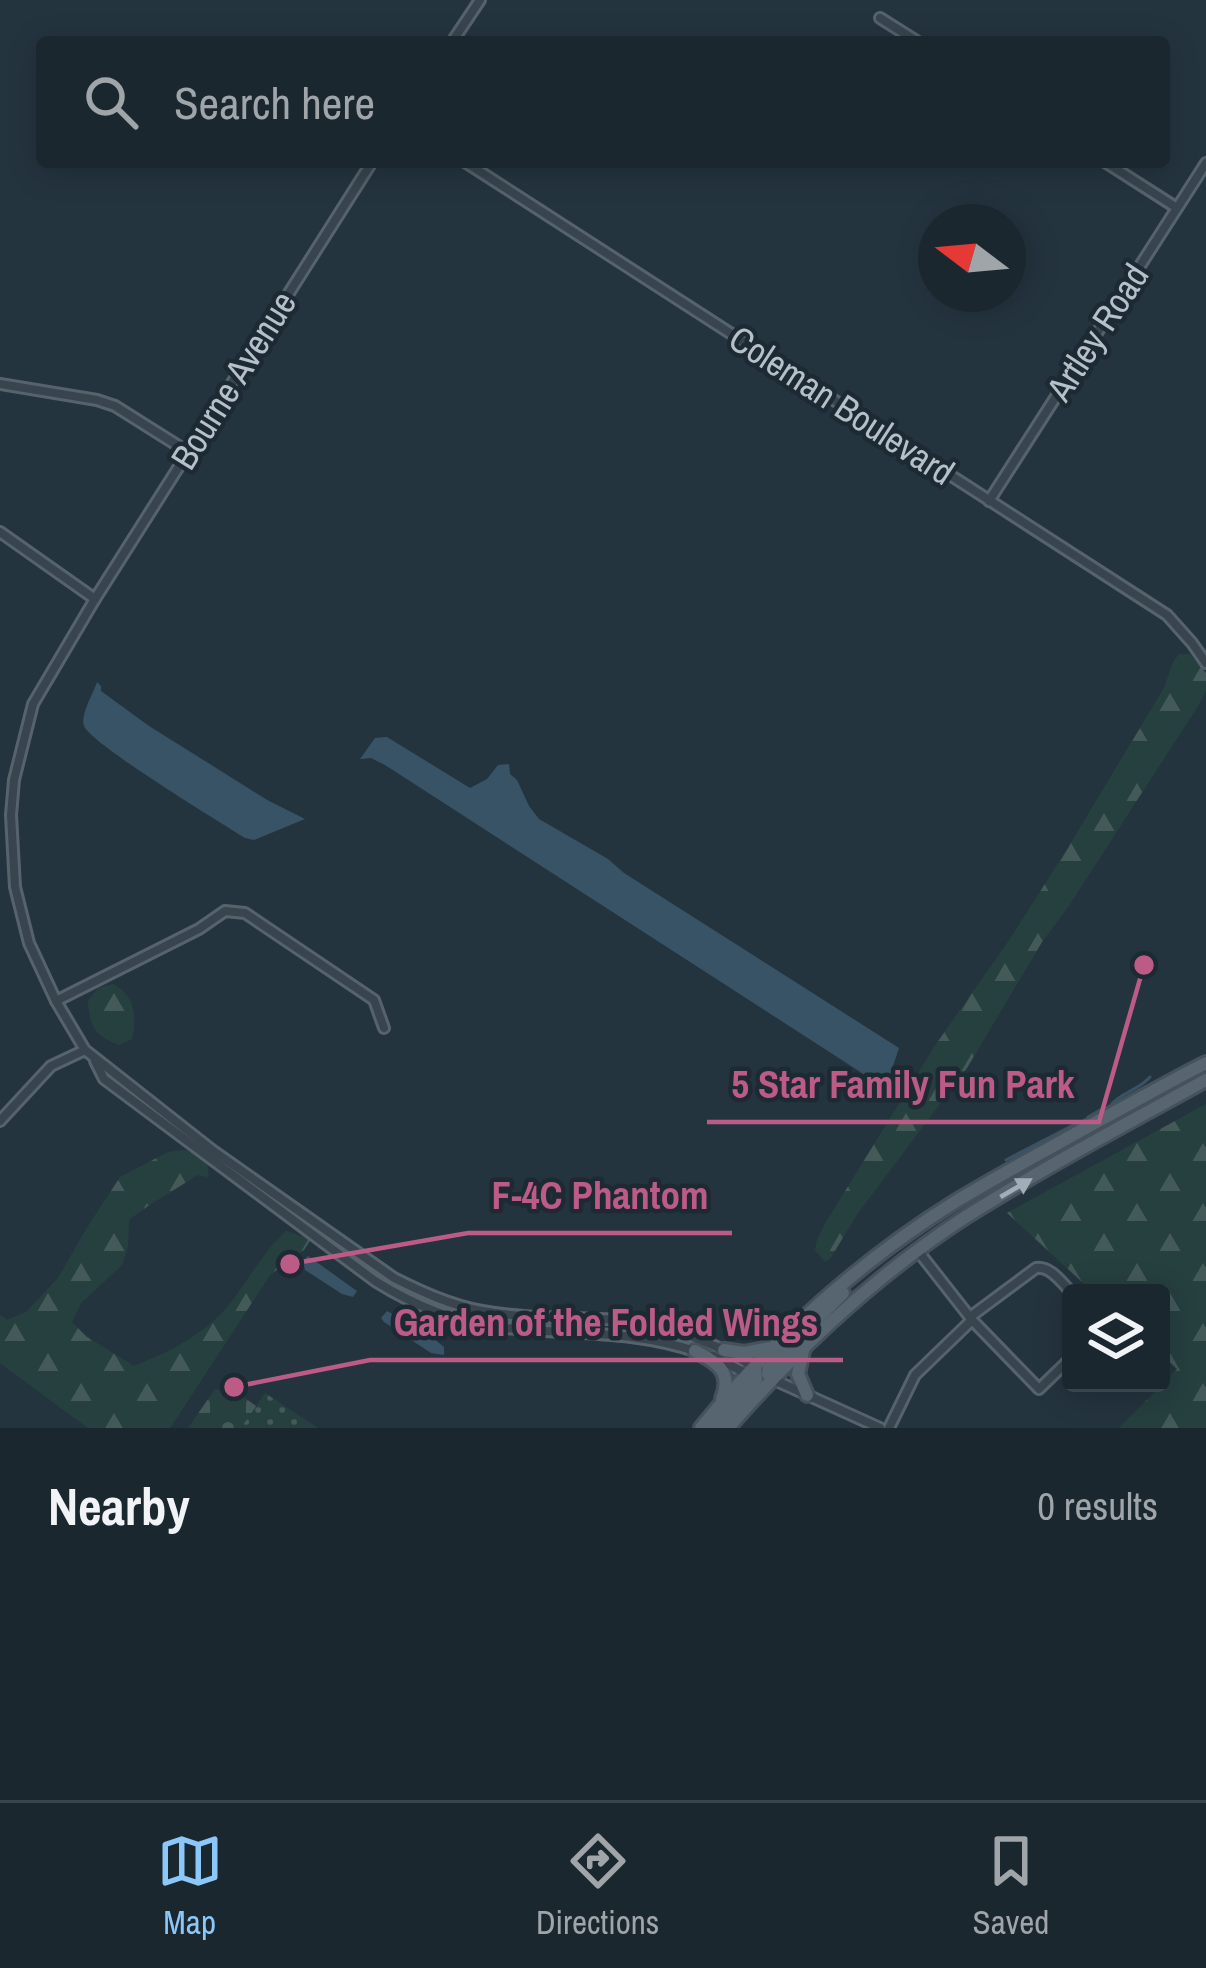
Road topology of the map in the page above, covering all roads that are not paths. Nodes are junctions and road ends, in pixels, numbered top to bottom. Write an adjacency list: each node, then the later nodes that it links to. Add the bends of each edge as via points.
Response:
1 (480, 0): 3 (street)
2 (880, 18): 4 (street)
3 (456, 36)
4 (908, 36)
5 (1206, 163): 9 (street, Artley Road)
6 (368, 168): 11 (street, Bourne Avenue)
7 (474, 168): 12 (street, Coleman Boulevard)
8 (1114, 168): 9 (street)
9 (1177, 208): 12 (street, Artley Road)
10 (0, 384): 11 (street, via 116,406)
11 (188, 452): 14 (street, Bourne Avenue)
12 (989, 501): 15 (street, Coleman Boulevard, via 1167,615)
13 (0, 532): 14 (street)
14 (95, 599): 16 (street, Bourne Avenue, via 33,704 14,780 15,887)
15 (1206, 663)
16 (56, 1001): 17 (street, via 235,910 374,1000); 18 (street, Bourne Avenue)
17 (384, 1028)
18 (89, 1053): 21 (street, via 51,1066); 22 (street)
19 (1206, 1063): 24 (main road, via 954,1203)
20 (1206, 1079): 23 (main road, one-way to 20)
21 (0, 1121)
22 (311, 1227): 29 (street, via 445,1302 632,1321); 30 (street, via 376,1282 436,1312 495,1327 631,1334)
23 (918, 1251): 26 (street); 27 (main road)
24 (872, 1262): 28 (main road); 32 (main road, via 768,1374)
25 (1063, 1284): 26 (street, via 1036,1268)
26 (971, 1318): 31 (street, via 1039,1389); 39 (street, via 915,1375)
27 (805, 1345): 32 (main road); 33 (main road, via 798,1374)
28 (776, 1346): 29 (main road); 32 (main road)
29 (724, 1350): 32 (street)
30 (695, 1351): 32 (street); 34 (main road, via 724,1371)
31 (1062, 1367)
32 (758, 1374): 33 (street); 34 (main road); 36 (main road); 37 (main road)
33 (807, 1395): 38 (street)
34 (717, 1408): 35 (main road)
35 (701, 1428)
36 (715, 1428)
37 (728, 1428)
38 (880, 1428)
39 (889, 1428)

